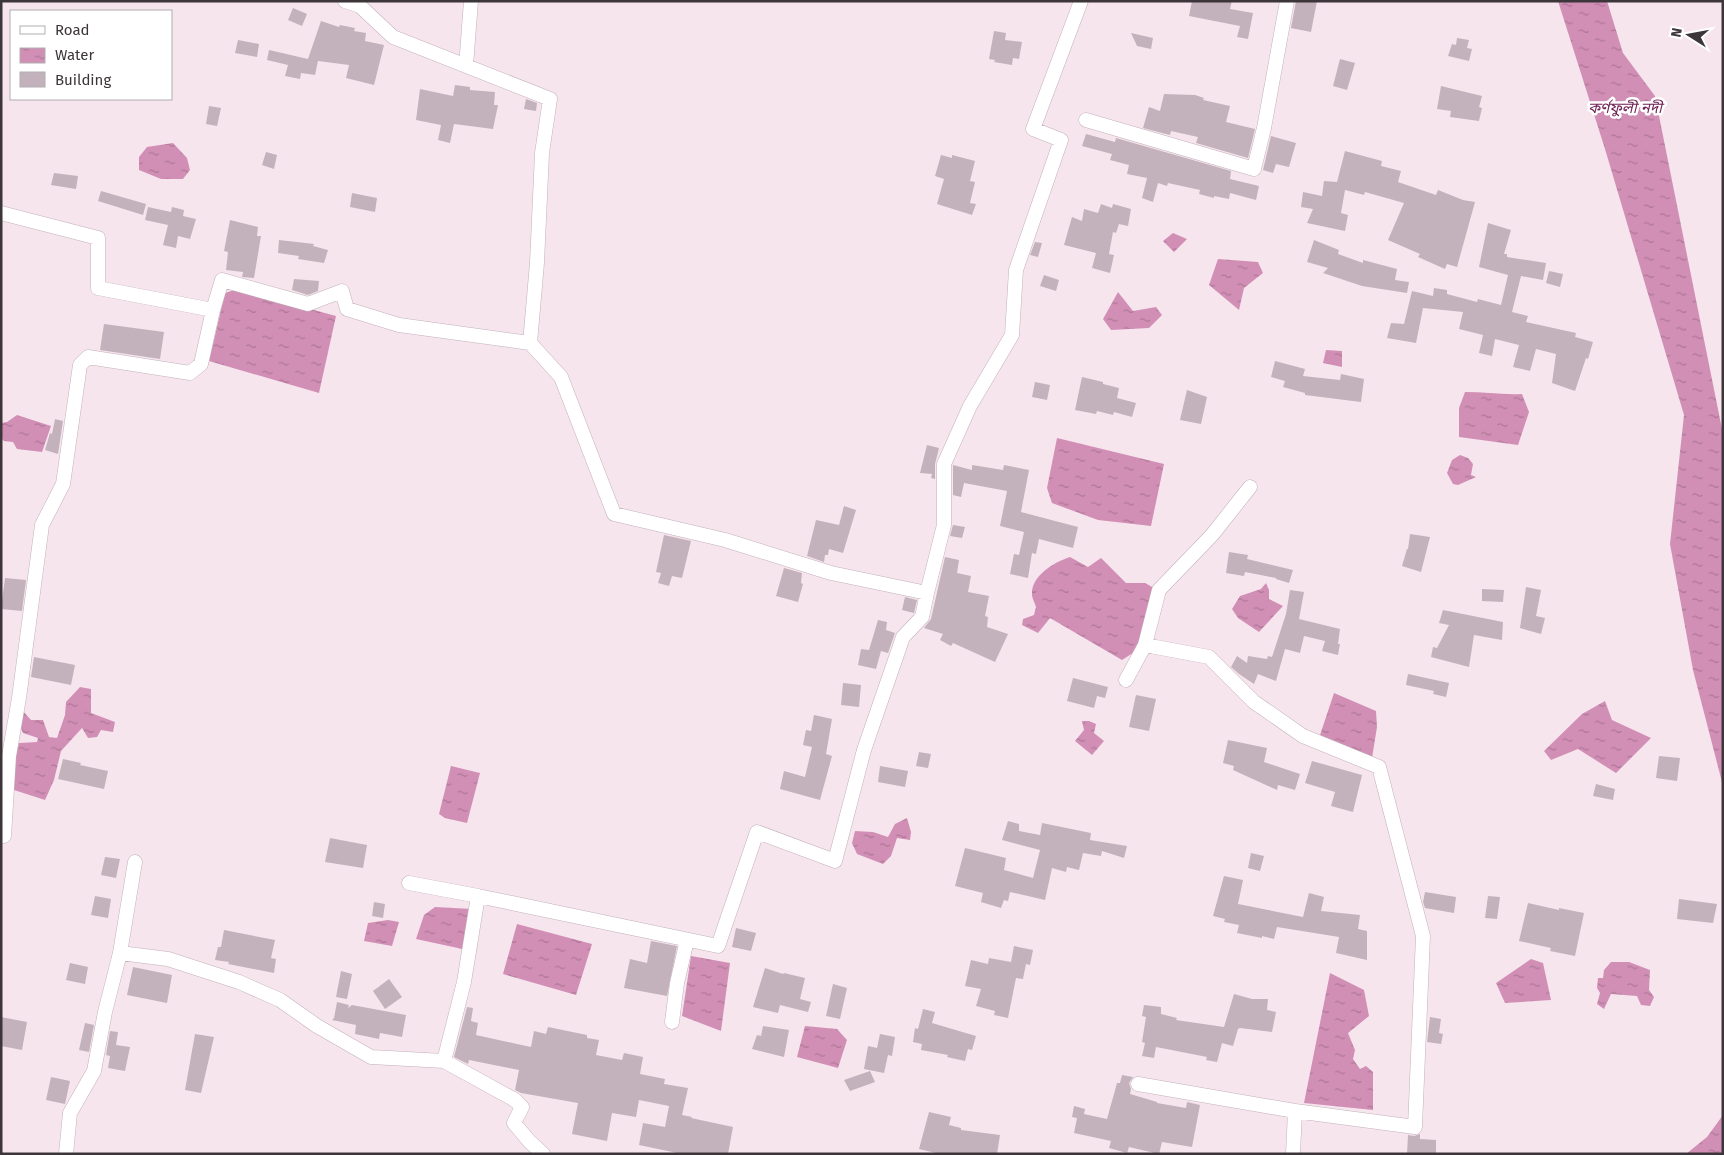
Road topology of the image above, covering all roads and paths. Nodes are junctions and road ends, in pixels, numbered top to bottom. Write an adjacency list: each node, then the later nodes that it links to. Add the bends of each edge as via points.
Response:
1 (345, 1): 5 (street, via 360,6 393,37)
2 (471, 1): 5 (street)
3 (1081, 1): 11 (street, via 1033,129 1061,140 1016,270 1012,335 970,406 944,464 944,525)
4 (1287, 1): 6 (street, via 1254,169)
5 (466, 66): 9 (street, via 550,99 542,153)
6 (1086, 120)
7 (1, 213): 8 (street, via 98,238 98,288)
8 (213, 310): 9 (street, via 222,280 308,304 342,291 347,309 399,325); 14 (street, via 201,364 190,373 88,357 80,365 63,484 42,525 9,756)
9 (530, 343): 11 (street, via 561,377 614,514 725,540 830,573)
10 (1250, 487): 12 (street, via 1212,535 1159,590)
11 (927, 593): 18 (street, via 922,617 904,637 864,750 835,861 757,832 718,946)
12 (1145, 645): 13 (street); 22 (street, via 1208,658 1254,702 1303,736 1379,767 1424,936 1415,1127)
13 (1126, 680)
14 (4, 836)
15 (135, 862): 19 (street)
16 (409, 883): 17 (street)
17 (478, 896): 18 (street); 21 (street, via 464,982)
18 (687, 940): 20 (street)
19 (120, 953): 21 (street, via 168,959 240,982 280,1000 371,1057); 23 (street, via 94,1071 70,1112)
20 (672, 1022)
21 (444, 1061): 24 (street, via 515,1100 522,1107 514,1123)
22 (1295, 1112): 22 (street, via 1256,1104 1246,1103 1197,1094 1157,1087 1138,1084); 25 (street)
23 (66, 1154)
24 (543, 1154)
25 (1293, 1154)

